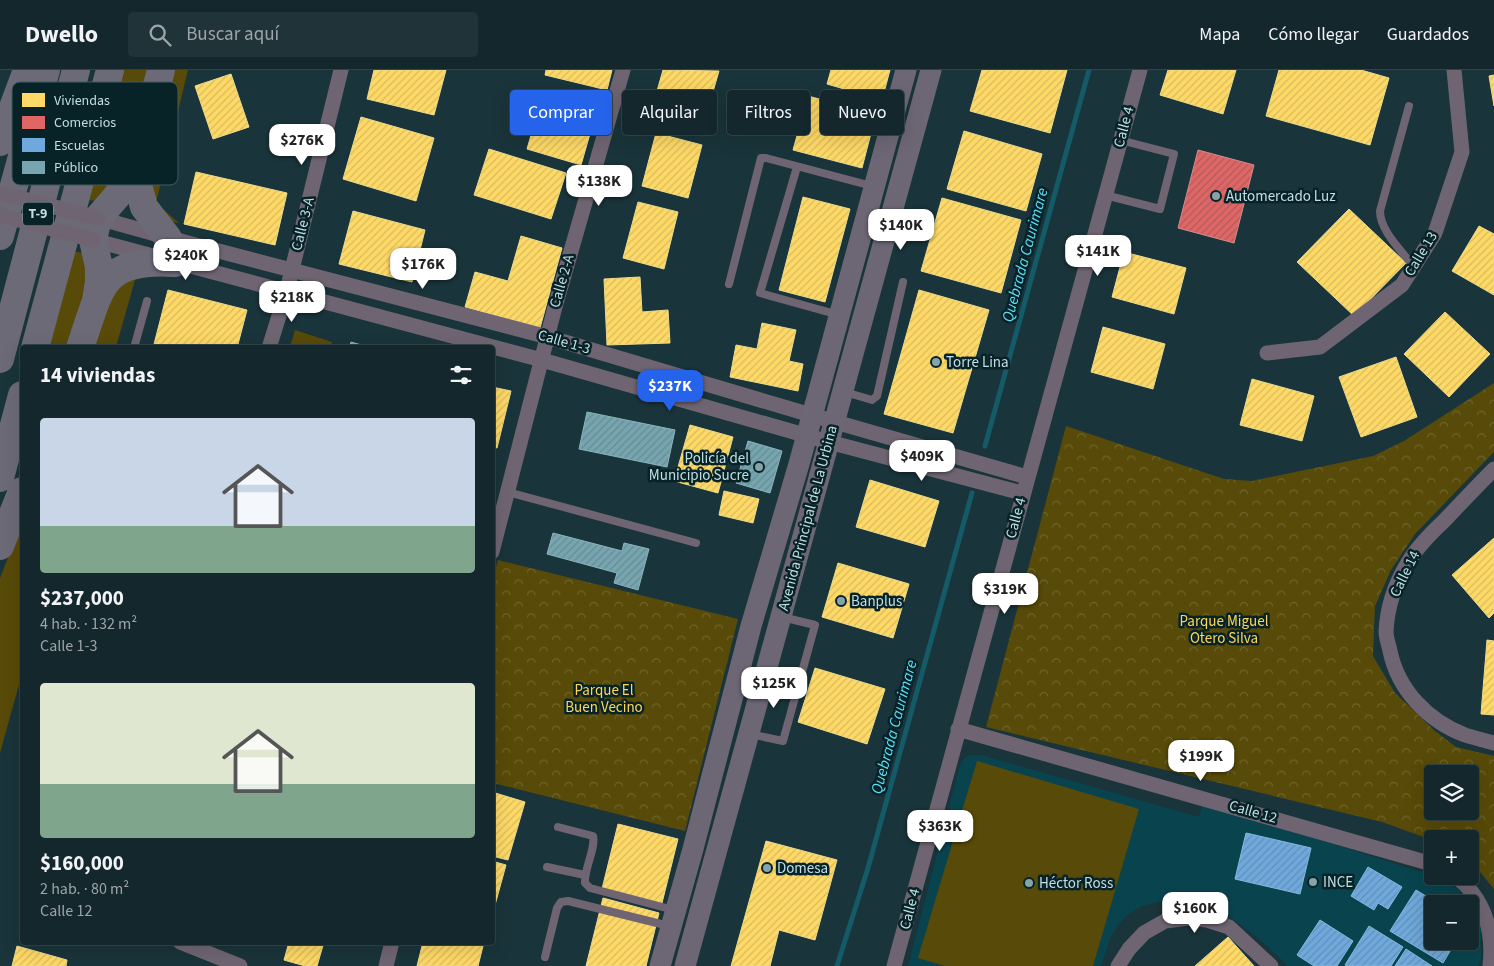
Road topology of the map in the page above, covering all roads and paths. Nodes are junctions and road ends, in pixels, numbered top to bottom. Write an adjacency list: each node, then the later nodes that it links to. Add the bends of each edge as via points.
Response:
1 (27, 70): 8 (highway)
2 (341, 70): 27 (street, Calle 3-A)
3 (623, 70): 34 (street, Calle 2-A)
4 (906, 70): 19 (main road, Avenida Principal de La Urbina)
5 (932, 70): 44 (main road, Avenida Principal de La Urbina)
6 (1140, 70): 11 (street, Calle 4)
7 (1453, 70): 26 (street, Calle 13, via 1462,152 1435,233)
8 (22, 82)
9 (1409, 106): 26 (lane, via 1380,217)
10 (12, 110): 12 (highway)
11 (1120, 140): 21 (street, Calle 4); 21 (lane, via 1174,154 1160,209)
12 (0, 142)
13 (797, 167): 19 (lane); 29 (lane, via 761,158); 33 (lane, via 760,293)
14 (14, 185): 24 (highway, T-9)
15 (46, 185): 42 (highway, T-9)
16 (79, 185): 35 (highway)
17 (123, 185): 23 (highway)
18 (138, 185): 25 (highway, via 144,208)
19 (874, 186): 33 (main road, Avenida Principal de La Urbina)
20 (0, 193): 23 (street, bridge)
21 (1106, 195): 50 (street, Calle 4)
22 (0, 216): 23 (street, bridge)
23 (95, 229): 25 (street, Calle 1-3); 25 (street, Calle 1-3); 31 (highway, via 99,267)
24 (0, 236)
25 (171, 250): 27 (street, Calle 1-3); 30 (street, Calle 1-3); 31 (highway, via 158,262 120,269 101,289)
26 (1414, 267): 41 (street, Calle 13, via 1402,285 1320,347)
27 (292, 270): 30 (street, Calle 3-A); 34 (street, Calle 1-3)
28 (904, 282): 44 (lane, via 877,396 872,400)
29 (729, 284)
30 (287, 290): 38 (street, Calle 3-A); 39 (street, Calle 1-3)
31 (96, 301): 36 (highway)
32 (147, 301): 37 (lane)
33 (839, 315): 47 (main road, Avenida Principal de La Urbina)
34 (548, 337): 43 (street, Calle 2-A); 47 (street, Calle 1-3)
35 (36, 345)
36 (81, 345)
37 (135, 345)
38 (270, 345)
39 (487, 345)
40 (495, 347): 43 (street, Calle 1-3)
41 (1267, 353)
42 (0, 359)
43 (542, 360): 47 (street, Calle 1-3); 52 (street, Calle 2-A)
44 (843, 391): 46 (main road, Avenida Principal de La Urbina)
45 (20, 403): 51 (highway)
46 (834, 422): 47 (street, Calle 1-3); 48 (main road, Avenida Principal de La Urbina); 50 (street, Calle 1-3)
47 (809, 425): 48 (street, Calle 1-3); 67 (main road, Avenida Principal de La Urbina, via 751,626)
48 (828, 442): 53 (street, Calle 1-3); 58 (main road, Avenida Principal de La Urbina)
49 (1494, 469): 61 (street, Calle 14, via 1418,547 1406,564 1389,610 1386,634 1398,676 1408,694 1443,724 1465,735)
50 (1027, 476): 53 (street, Calle 4)
51 (0, 478)
52 (508, 492): 55 (street, Calle 2-A); 56 (lane)
53 (1022, 493): 59 (street, Calle 4)
54 (20, 496): 57 (highway)
55 (495, 541)
56 (696, 543)
57 (0, 546)
58 (781, 616): 60 (main road, Avenida Principal de La Urbina); 60 (lane, via 815,624 784,738 778,741)
59 (958, 730): 63 (street, Calle 12); 75 (street, Calle 4)
60 (748, 733): 74 (main road, Avenida Principal de La Urbina)
61 (1494, 742)
62 (558, 827): 65 (lane, via 593,836)
63 (1424, 862)
64 (546, 867): 65 (lane)
65 (585, 875): 67 (lane, via 585,883 590,888)
66 (1467, 885): 78 (street, via 1489,920 1492,935)
67 (674, 918): 70 (lane, via 561,902); 73 (main road, Avenida Principal de La Urbina)
68 (188, 945): 71 (street)
69 (391, 945): 72 (street)
70 (545, 957)
71 (240, 966)
72 (386, 966)
73 (660, 966)
74 (685, 966)
75 (894, 966)
76 (1118, 966): 77 (street, via 1144,932 1165,921 1189,918 1229,927)
77 (1271, 966)
78 (1490, 966)

